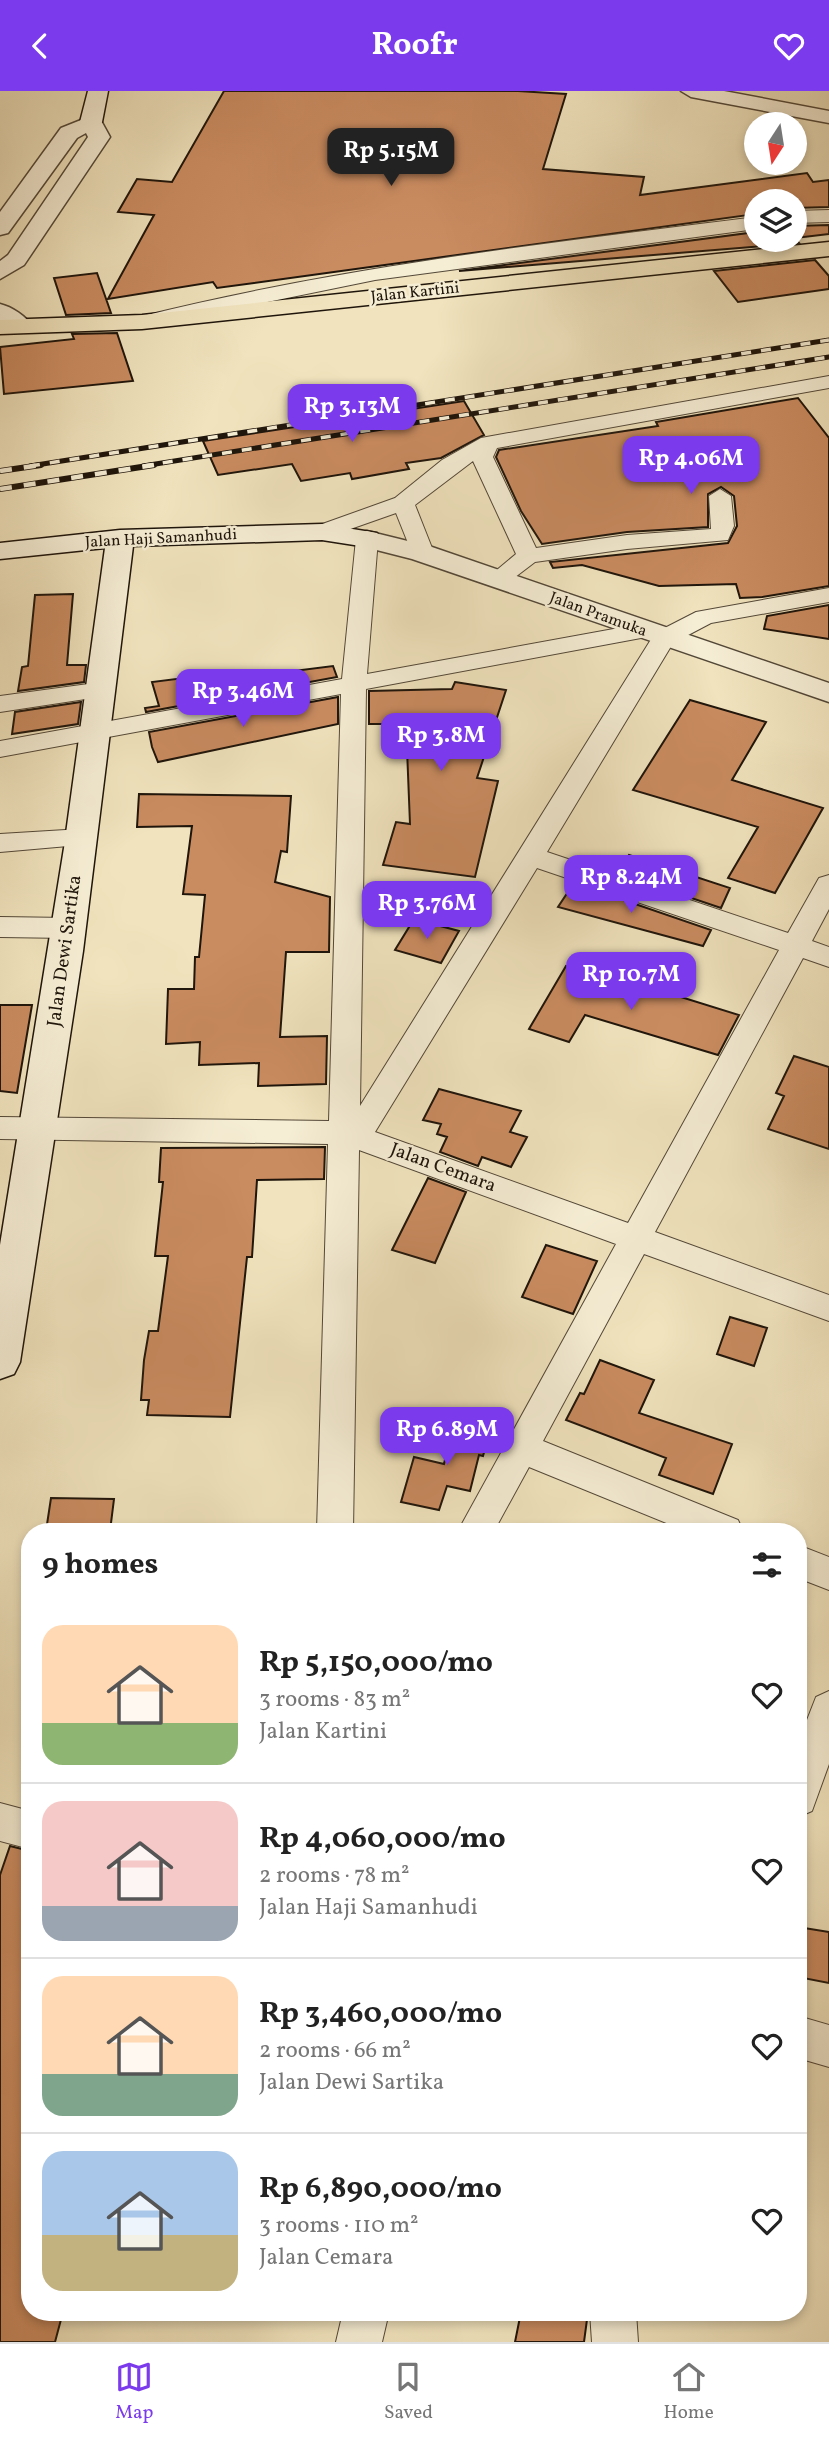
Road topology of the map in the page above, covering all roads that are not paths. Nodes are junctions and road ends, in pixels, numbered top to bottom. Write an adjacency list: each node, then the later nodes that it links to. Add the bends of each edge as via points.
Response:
1 (97, 91): 4 (main road)
2 (691, 91): 3 (main road)
3 (829, 117)
4 (91, 122): 8 (main road, via 69,133); 10 (main road, via 99,137)
5 (829, 216): 6 (street)
6 (807, 217)
7 (744, 225): 12 (street, via 239,297)
8 (0, 228)
9 (829, 249): 12 (highway, Jalan Kartini)
10 (5, 264)
11 (0, 310): 13 (main road)
12 (142, 322): 13 (highway, Jalan Kartini)
13 (10, 327)
14 (829, 382): 15 (street, Jalan Haji Samanhudi)
15 (489, 443): 17 (street, Jalan Haji Samanhudi, via 450,465); 23 (street, via 482,457)
16 (720, 496): 23 (street, via 720,535)
17 (403, 503): 18 (street, Jalan Haji Samanhudi); 22 (street)
18 (322, 532): 19 (main road, Jalan Haji Samanhudi); 20 (main road, Jalan Haji Samanhudi)
19 (120, 538): 21 (main road, Jalan Haji Samanhudi); 28 (main road, Jalan Dewi Sartika)
20 (367, 539): 22 (main road, Jalan Pramuka); 27 (street)
21 (0, 551)
22 (422, 553): 24 (main road, Jalan Pramuka)
23 (528, 556): 24 (street)
24 (498, 579): 26 (main road, Jalan Pramuka)
25 (829, 595): 26 (street, via 704,617)
26 (652, 635): 27 (street); 29 (main road, Jalan Pramuka); 35 (street)
27 (354, 684): 31 (street); 43 (street)
28 (103, 691): 30 (street); 31 (main road, Jalan Dewi Sartika)
29 (829, 693)
30 (0, 704)
31 (98, 734): 32 (street); 33 (main road, Jalan Dewi Sartika)
32 (0, 750)
33 (82, 838): 34 (street); 38 (main road, Jalan Dewi Sartika)
34 (0, 843)
35 (531, 856): 39 (street); 43 (street)
36 (829, 884): 39 (street)
37 (0, 927): 38 (street)
38 (68, 928): 42 (main road, Jalan Dewi Sartika)
39 (795, 945): 40 (street); 44 (street)
40 (829, 957)
41 (0, 1128): 42 (street, Jalan Cemara)
42 (40, 1128): 43 (street, Jalan Cemara); 46 (main road, Jalan Dewi Sartika)
43 (350, 1135): 44 (street, Jalan Cemara); 48 (street)
44 (636, 1237): 45 (street, Jalan Cemara); 47 (street)
45 (829, 1308)
46 (0, 1362)
47 (521, 1448): 49 (street); 50 (street)
48 (335, 1523)
49 (480, 1523)
50 (705, 1523)
51 (807, 1565): 52 (street)
52 (829, 1574)
53 (829, 1709): 54 (street)
54 (807, 1772)
55 (0, 1822): 56 (street)
56 (21, 1828)
57 (807, 2040): 58 (street)
58 (829, 2046)
59 (364, 2321): 61 (street)
60 (614, 2321): 62 (street)
61 (359, 2342)
62 (615, 2342)

